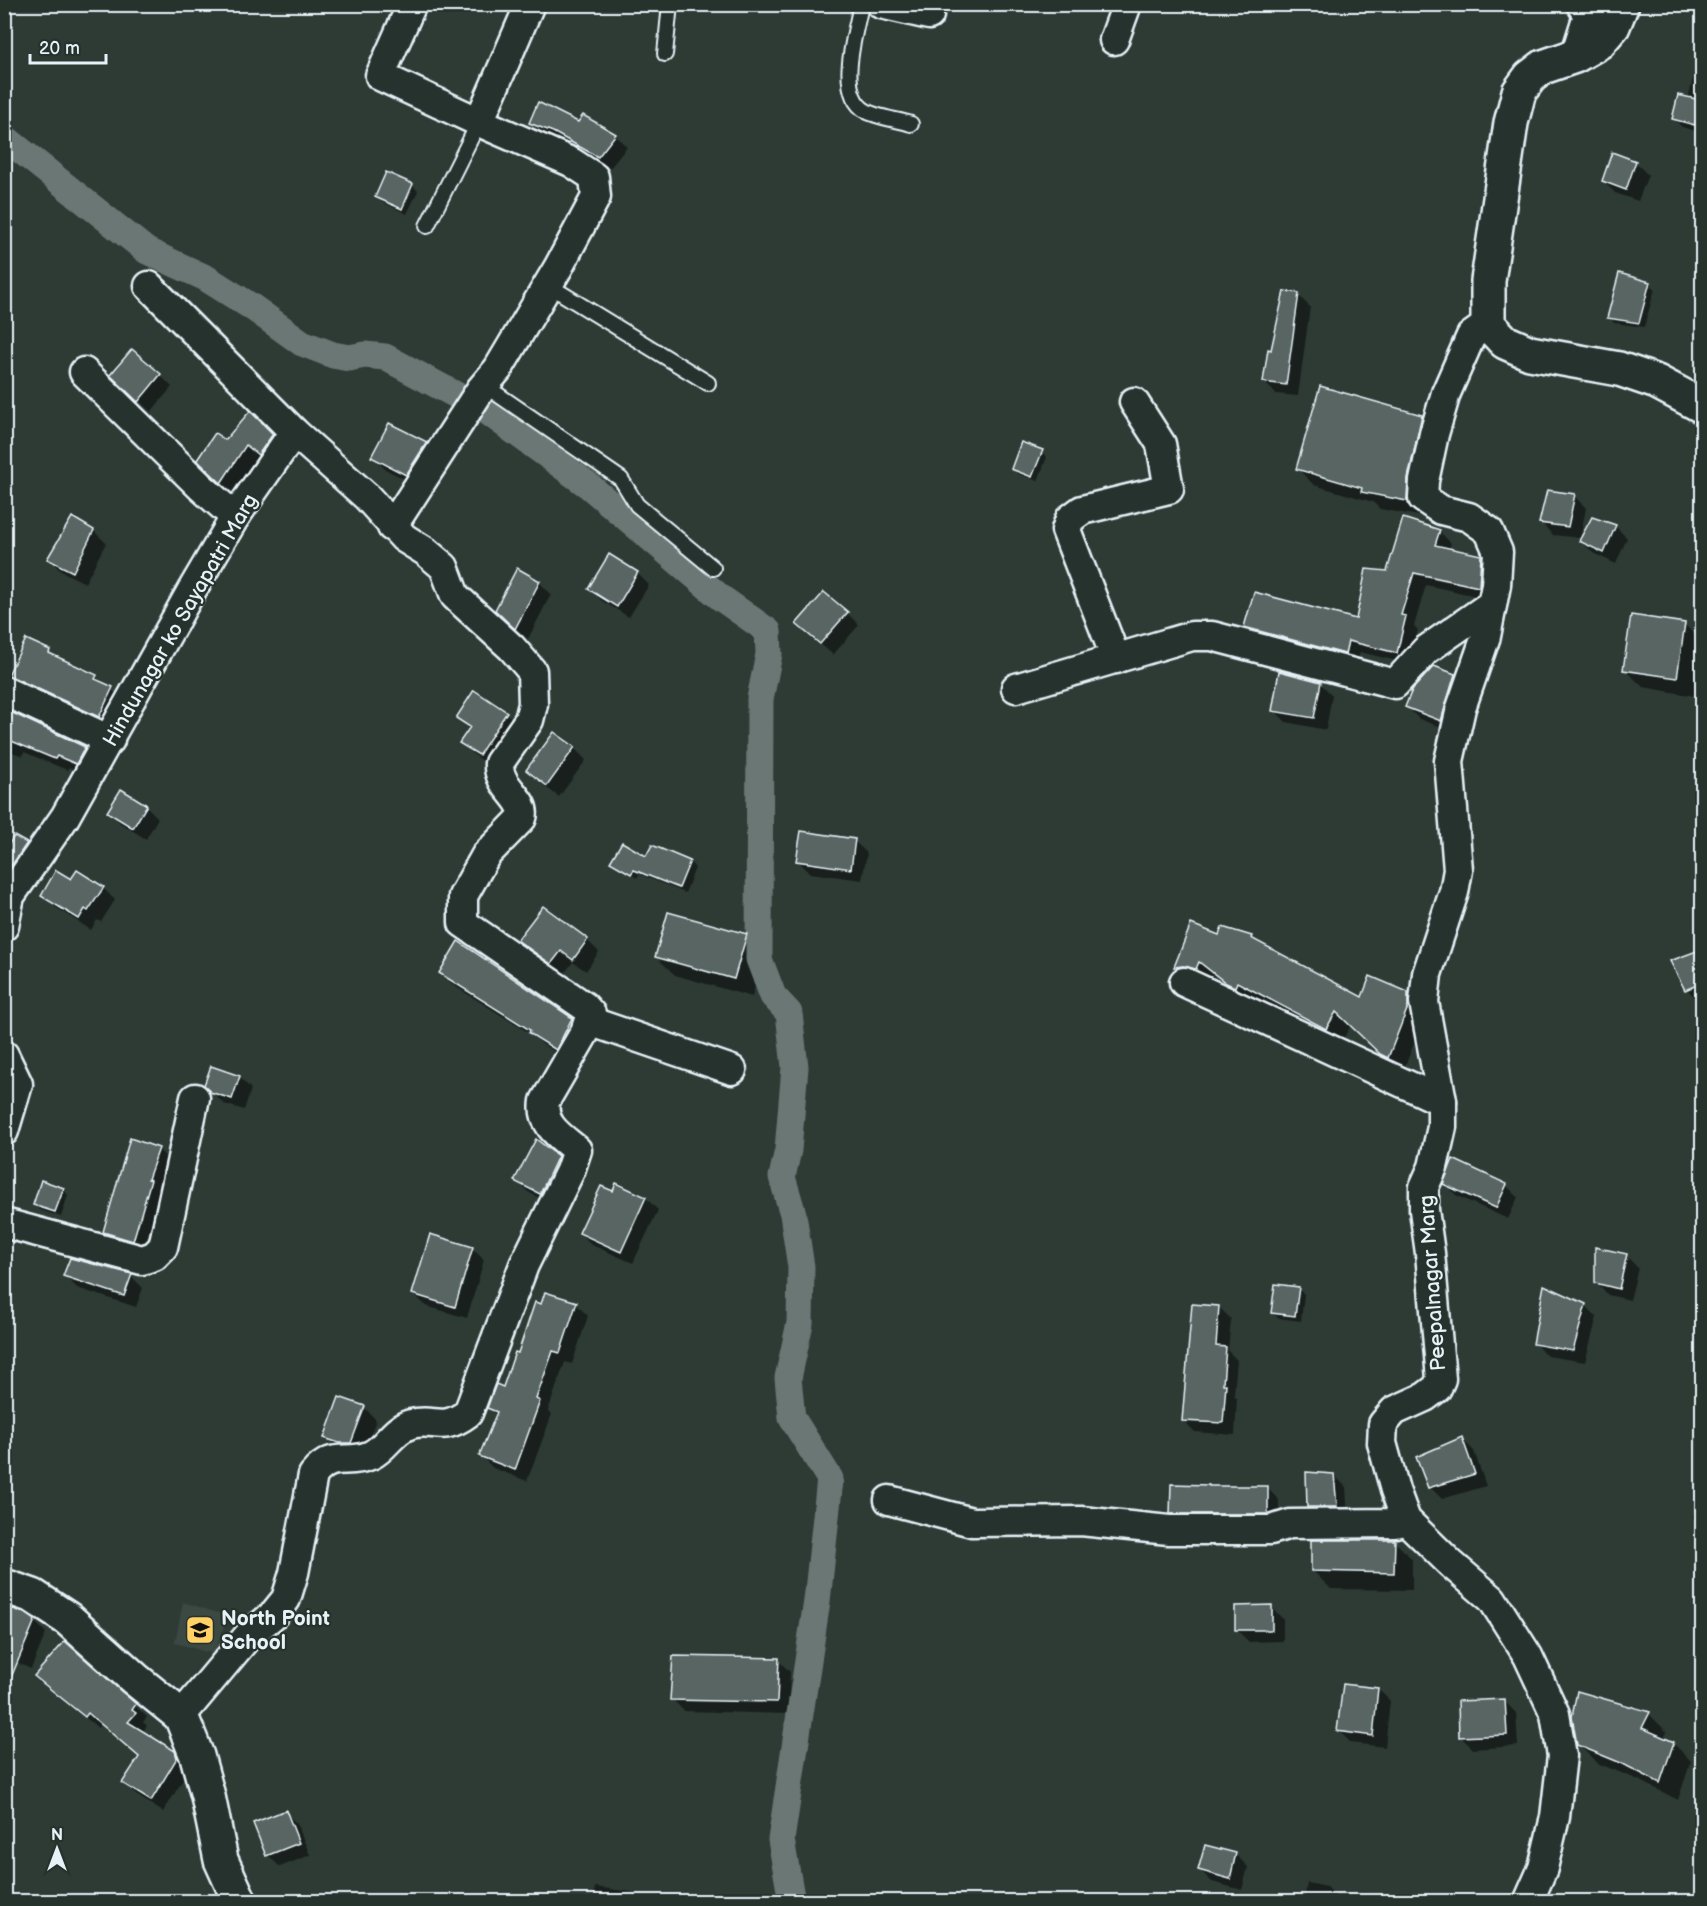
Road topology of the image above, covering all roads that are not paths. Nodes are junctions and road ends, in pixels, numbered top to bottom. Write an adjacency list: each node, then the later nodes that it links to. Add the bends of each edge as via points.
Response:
1 (412, 4): 13 (street, via 380,76)
2 (530, 4): 13 (street)
3 (670, 4): 11 (lane)
4 (861, 4): 14 (lane, via 848,78 853,98 866,111)
5 (881, 4): 9 (street)
6 (1127, 4): 10 (street)
7 (1581, 4): 12 (street, via 1588,15)
8 (1622, 4): 12 (street, via 1613,26 1599,42)
9 (929, 15)
10 (1114, 40)
11 (665, 54)
12 (1575, 56): 18 (street, via 1543,67 1519,92 1488,280)
13 (479, 122): 15 (lane); 16 (street, via 572,162 594,177 596,197)
14 (911, 123)
15 (428, 226)
16 (548, 285): 20 (lane); 21 (street, via 498,369)
17 (149, 286): 24 (street)
18 (1488, 324): 23 (street, via 1504,342 1530,353 1619,369 1657,382); 28 (street, Peepalnagar Marg, via 1471,336 1446,393 1424,481 1424,498 1441,510 1469,517 1489,531 1498,552)
19 (84, 372): 25 (street)
20 (708, 383)
21 (482, 387): 26 (street); 27 (lane, via 621,479 637,505)
22 (1134, 402): 29 (street, via 1161,444 1168,489 1082,510 1070,519 1066,530)
23 (1702, 406)
24 (294, 432): 25 (street, Hindunagar ko Sayapatri Marg); 26 (street, via 367,497)
25 (235, 517): 32 (street, Hindunagar ko Sayapatri Marg)
26 (392, 526): 35 (street, via 444,567 455,596 532,671 533,704 529,720 499,763 498,771 524,813 486,855 464,896 463,923 584,1006 591,1014)
27 (713, 568)
28 (1492, 604): 29 (street, via 1426,650 1395,684 1212,636 1192,636); 39 (street, Peepalnagar Marg, via 1449,761 1458,870 1427,974 1424,1002)
29 (1116, 659): 30 (street)
30 (1016, 688)
31 (4, 691): 32 (street)
32 (110, 740): 33 (street, Hindunagar ko Sayapatri Marg, via 65,817 10,896)
33 (4, 926)
34 (1184, 982): 39 (street)
35 (589, 1022): 37 (street); 45 (street, via 543,1111 546,1122 577,1150 524,1265 468,1413 445,1425 410,1425 393,1434 375,1453 360,1459 332,1459 321,1465 314,1475 286,1599 248,1636)
36 (4, 1055): 40 (street, via 18,1084)
37 (732, 1070)
38 (195, 1098): 41 (street, via 163,1247 154,1256 142,1260)
39 (1442, 1101): 43 (street, Peepalnagar Marg, via 1442,1127 1424,1187 1441,1379 1437,1388 1394,1411 1383,1425 1382,1443)
40 (4, 1131)
41 (4, 1223)
42 (889, 1500): 43 (street, via 972,1522 1081,1521 1169,1530 1271,1530 1290,1524)
43 (1406, 1520): 47 (street, Peepalnagar Marg, via 1492,1599 1528,1656 1555,1714 1562,1756 1555,1817 1543,1868)
44 (4, 1586): 45 (street, via 33,1596 68,1619)
45 (181, 1716): 46 (street, via 197,1756 221,1860)
46 (240, 1902)
47 (1528, 1902)

